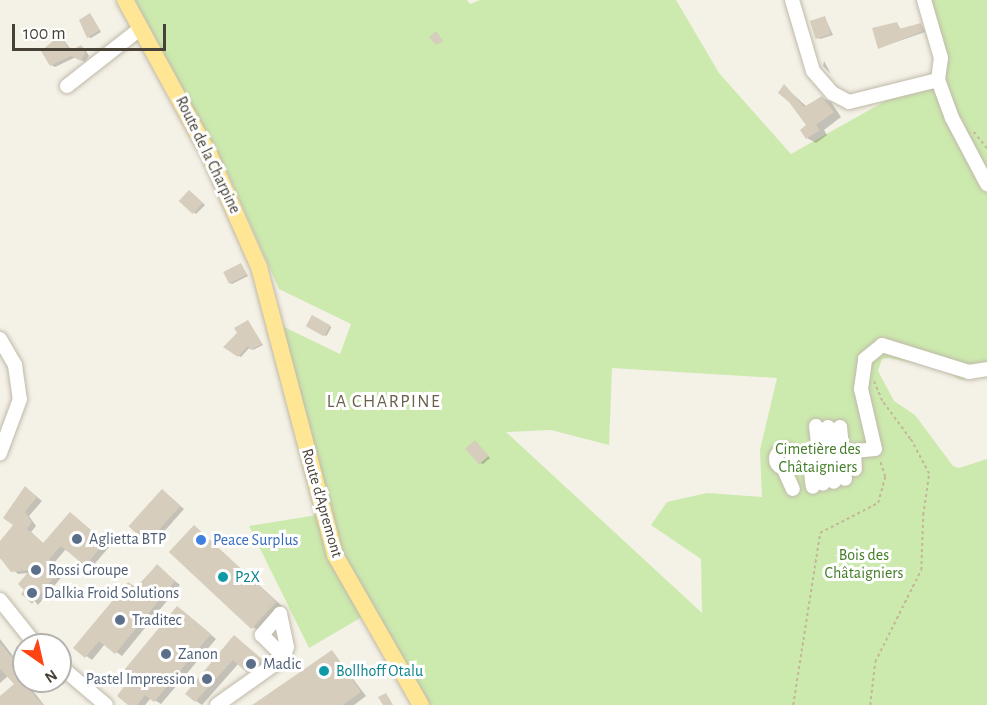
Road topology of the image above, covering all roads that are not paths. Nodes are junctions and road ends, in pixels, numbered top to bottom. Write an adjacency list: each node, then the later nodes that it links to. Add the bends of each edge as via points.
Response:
1 (125, 0): 4 (main road, Route de la Charpine)
2 (792, 0): 5 (street, via 813,71 832,93 849,102)
3 (924, 0): 5 (street, via 941,58)
4 (141, 28): 6 (street); 8 (main road, Route de la Charpine, via 210,156 243,227)
5 (938, 80): 7 (street, via 952,118)
6 (67, 86)
7 (987, 184)
8 (274, 318): 21 (main road, Route d'Apremont, via 334,555)
9 (0, 339): 11 (street, via 15,365 20,388 18,412)
10 (987, 369): 12 (street, via 969,372 882,345 865,359 861,389)
11 (0, 453)
12 (842, 453): 12 (street, via 828,427); 12 (street, via 829,483); 13 (street); 14 (street, via 794,457 792,464 783,467)
13 (855, 469)
14 (793, 489)
15 (0, 600): 16 (street)
16 (26, 633)
17 (283, 656): 20 (street)
18 (72, 676): 19 (street)
19 (106, 705)
20 (217, 705)
21 (421, 705)

